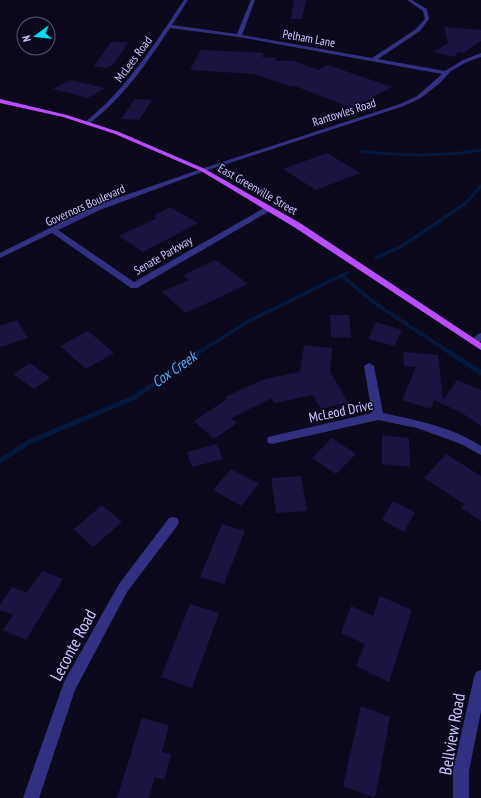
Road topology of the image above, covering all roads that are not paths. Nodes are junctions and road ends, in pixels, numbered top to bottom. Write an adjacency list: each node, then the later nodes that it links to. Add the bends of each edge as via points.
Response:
1 (186, 0): 4 (street, McLees Road)
2 (253, 0): 5 (street)
3 (409, 0): 7 (street, via 425,10 427,19 418,30)
4 (168, 26): 5 (street, Pelham Lane); 10 (street, McLees Road, via 150,55 122,89)
5 (239, 36): 7 (street, Pelham Lane)
6 (481, 55): 8 (street, Rantowles Road, via 465,61)
7 (373, 60): 8 (street, Pelham Lane)
8 (446, 74): 11 (street, Rantowles Road, via 419,96 402,105)
9 (0, 100): 10 (main road, East Greenville Street)
10 (87, 123): 11 (main road, East Greenville Street, via 153,147)
11 (203, 170): 12 (main road, East Greenville Street); 13 (street, Governors Boulevard, via 97,208)
12 (269, 209): 13 (street, Senate Parkway, via 134,286); 15 (main road, East Greenville Street)
13 (53, 230): 14 (street, Governors Boulevard)
14 (0, 256)
15 (479, 342)
16 (369, 366): 17 (street)
17 (378, 416): 18 (street, McLeod Drive); 19 (street, McLeod Drive, via 418,424 465,441)
18 (272, 440)
19 (481, 452)
20 (173, 522): 22 (street, Leconte Road, via 123,588 70,687)
21 (481, 677): 23 (street, Bellview Road, via 461,771)
22 (31, 798)
23 (461, 798)

